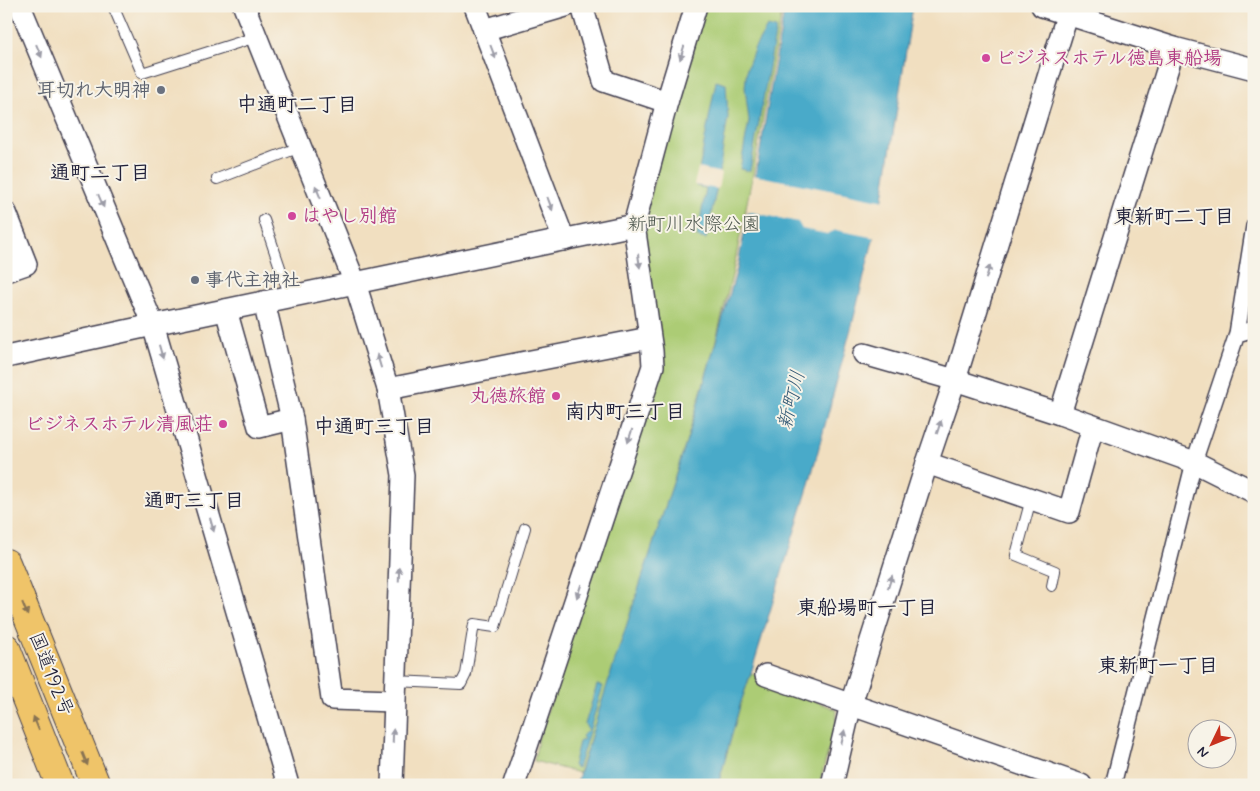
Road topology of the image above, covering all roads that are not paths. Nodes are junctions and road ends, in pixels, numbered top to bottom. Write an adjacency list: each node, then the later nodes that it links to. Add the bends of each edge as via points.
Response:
1 (20, 6): 27 (street, one-way to 27)
2 (113, 6): 11 (lane, via 142,72)
3 (244, 6): 11 (street)
4 (475, 6): 10 (street)
5 (566, 6): 10 (street)
6 (582, 6): 14 (street, via 604,81)
7 (696, 6): 14 (street, one-way to 14)
8 (1042, 6): 9 (street)
9 (1069, 10): 12 (street); 33 (street, one-way to 9)
10 (484, 30): 21 (street, one-way to 21)
11 (256, 37): 15 (street)
12 (1174, 48): 13 (street); 35 (street)
13 (1254, 69)
14 (667, 102): 19 (street)
15 (300, 147): 16 (lane); 23 (street, one-way to 15)
16 (217, 179)
17 (6, 213): 22 (street, via 26,264)
18 (264, 220): 24 (lane)
19 (634, 225): 21 (street); 30 (street, one-way to 30)
20 (1254, 226): 29 (street)
21 (564, 240): 23 (street)
22 (6, 271)
23 (355, 283): 24 (street); 34 (street, one-way to 23)
24 (290, 297): 25 (street)
25 (264, 302): 26 (street); 36 (street)
26 (226, 310): 27 (street); 36 (street, via 259,427)
27 (153, 325): 32 (street); 51 (street, one-way to 51)
28 (1254, 329): 29 (street)
29 (1238, 334): 38 (street)
30 (649, 338): 34 (street); 53 (street, one-way to 53, via 653,366)
31 (864, 354): 33 (street)
32 (6, 357)
33 (955, 380): 35 (street); 39 (street, one-way to 33)
34 (388, 389): 47 (street, one-way to 34, via 403,475)
35 (1060, 414): 37 (street)
36 (292, 419): 47 (street, via 332,699)
37 (1092, 426): 38 (street); 41 (street, via 1070,512)
38 (1194, 462): 40 (street); 56 (street)
39 (927, 463): 41 (street); 48 (street, one-way to 39)
40 (1254, 492)
41 (1032, 499): 44 (lane, via 1016,555 1055,571)
42 (525, 528): 47 (lane, via 495,627 474,624 466,674 461,684)
43 (6, 563): 50 (highway, 国道192号, one-way to 50)
44 (1052, 586)
45 (6, 648): 49 (highway, 国道192号, one-way to 45)
46 (766, 675): 48 (street)
47 (395, 691): 52 (street, one-way to 47)
48 (851, 704): 54 (street, one-way to 48); 55 (street)
49 (60, 785)
50 (96, 785)
51 (288, 785)
52 (392, 785)
53 (514, 785)
54 (832, 785)
55 (1081, 785)
56 (1113, 785)

